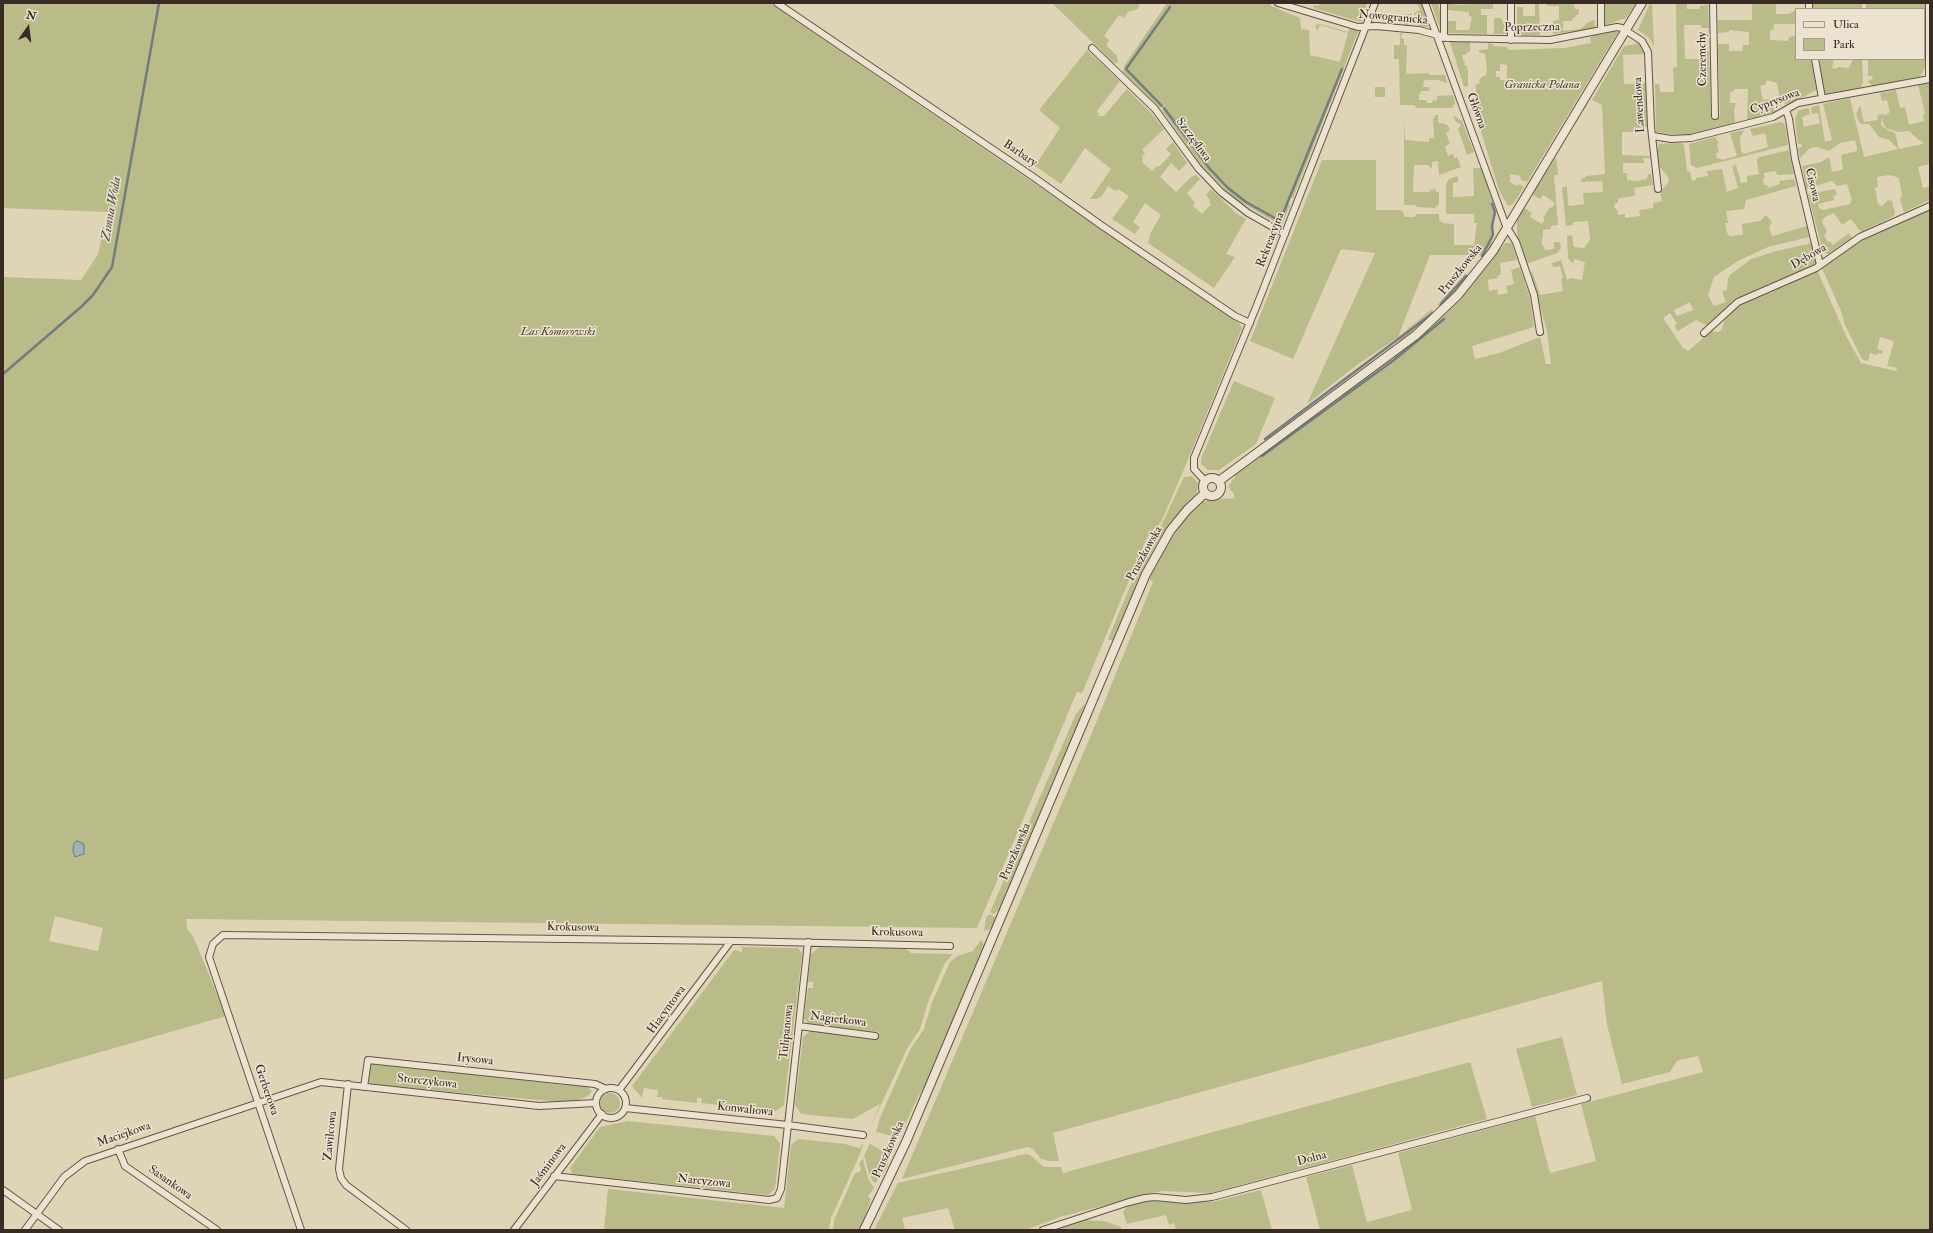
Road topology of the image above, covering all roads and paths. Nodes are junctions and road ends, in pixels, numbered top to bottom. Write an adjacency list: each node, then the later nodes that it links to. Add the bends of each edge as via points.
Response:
1 (777, 3): 29 (street, Barbary, via 1235,316)
2 (1278, 3): 11 (street, Nowogranicka, via 1358,27)
3 (1375, 3): 11 (street, Rekreacyjna)
4 (1425, 3): 14 (street, Główna)
5 (1444, 3): 15 (street)
6 (1511, 3): 16 (street)
7 (1601, 3): 12 (street)
8 (1642, 3): 13 (street, Pruszkowska)
9 (1713, 3): 22 (street, Czeremchy)
10 (1929, 3): 19 (street)
11 (1366, 27): 14 (street, Nowogranicka, via 1419,30); 27 (street, Rekreacyjna)
12 (1601, 30): 13 (street, Poprzeczna, via 1617,27); 16 (street, Poprzeczna, via 1559,40)
13 (1626, 30): 23 (street, Lawendowa, via 1642,41 1648,52); 26 (street, Pruszkowska)
14 (1436, 35): 15 (street, Poprzeczna); 26 (street, Główna)
15 (1444, 38): 16 (street, Poprzeczna)
16 (1511, 40)
17 (1092, 48): 27 (street, Szczęśliwa, via 1155,109 1198,168 1221,192 1248,213)
18 (1815, 60): 20 (street)
19 (1929, 79): 20 (street, Cyprysowa)
20 (1822, 98): 21 (street, Cyprysowa, via 1798,103)
21 (1786, 110): 23 (street, Cyprysowa, via 1773,117 1691,138 1671,139); 28 (street, Cisowa)
22 (1715, 116)
23 (1653, 136): 24 (street, Lawendowa)
24 (1658, 189)
25 (1930, 206): 28 (street, Dębowa, via 1860,238)
26 (1506, 226): 30 (street, Główna, via 1516,242 1534,295); 33 (street, Pruszkowska, via 1483,265 1437,316 1380,362)
27 (1285, 234): 29 (street, Rekreacyjna)
28 (1820, 265): 31 (street, Dębowa, via 1738,302)
29 (1250, 323): 32 (street, Rekreacyjna, via 1193,460 1194,469)
30 (1540, 332)
31 (1704, 333)
32 (1205, 481): 33 (street, via 1212,478); 34 (street, via 1202,487)
33 (1219, 481): 34 (street, via 1221,488 1218,494 1212,496)
34 (1205, 493): 62 (street, Pruszkowska, via 1170,531 1146,574 906,1142)
35 (731, 941): 36 (street, Krokusowa); 38 (street, Krokusowa, via 226,934 220,936 213,944); 44 (street, Hiacyntowa)
36 (808, 942): 37 (street, Krokusowa); 39 (street, Tulipanowa)
37 (950, 946)
38 (209, 957): 46 (street, Gerberowa)
39 (799, 1026): 40 (street, Nagietkowa); 50 (street, Tulipanowa)
40 (875, 1036)
41 (348, 1084): 42 (street, Storczykowa); 46 (street, Storczykowa, via 321,1082); 60 (street, Zawilcowa, via 339,1169 341,1178 346,1185)
42 (364, 1086): 43 (street, Irysowa, via 368,1060 595,1084); 47 (street, Storczykowa, via 539,1106)
43 (606, 1089): 44 (street); 47 (street, via 599,1094)
44 (619, 1090): 48 (street, via 625,1098)
45 (1587, 1098): 63 (street, Dolna, via 1212,1197 1186,1200 1145,1198)
46 (259, 1102): 52 (street, Maciejkowa); 59 (street, Gerberowa)
47 (596, 1103): 49 (street)
48 (625, 1108): 49 (street, via 615,1117 609,1118); 50 (street, Konwaliowa)
49 (602, 1114): 53 (street, Jaśminowa)
50 (788, 1125): 51 (street, Konwaliowa); 53 (street, Narcyzowa, via 781,1192 773,1200)
51 (863, 1135)
52 (118, 1149): 55 (street, Maciejkowa, via 85,1161 69,1171); 58 (street, Sasankowa, via 125,1166)
53 (554, 1176): 61 (street, Jaśminowa)
54 (3, 1190): 55 (street)
55 (37, 1214): 56 (street, Maciejkowa); 57 (street)
56 (25, 1230)
57 (59, 1230)
58 (217, 1230)
59 (301, 1230)
60 (406, 1230)
61 (514, 1230)
62 (864, 1230)
63 (1043, 1230)

